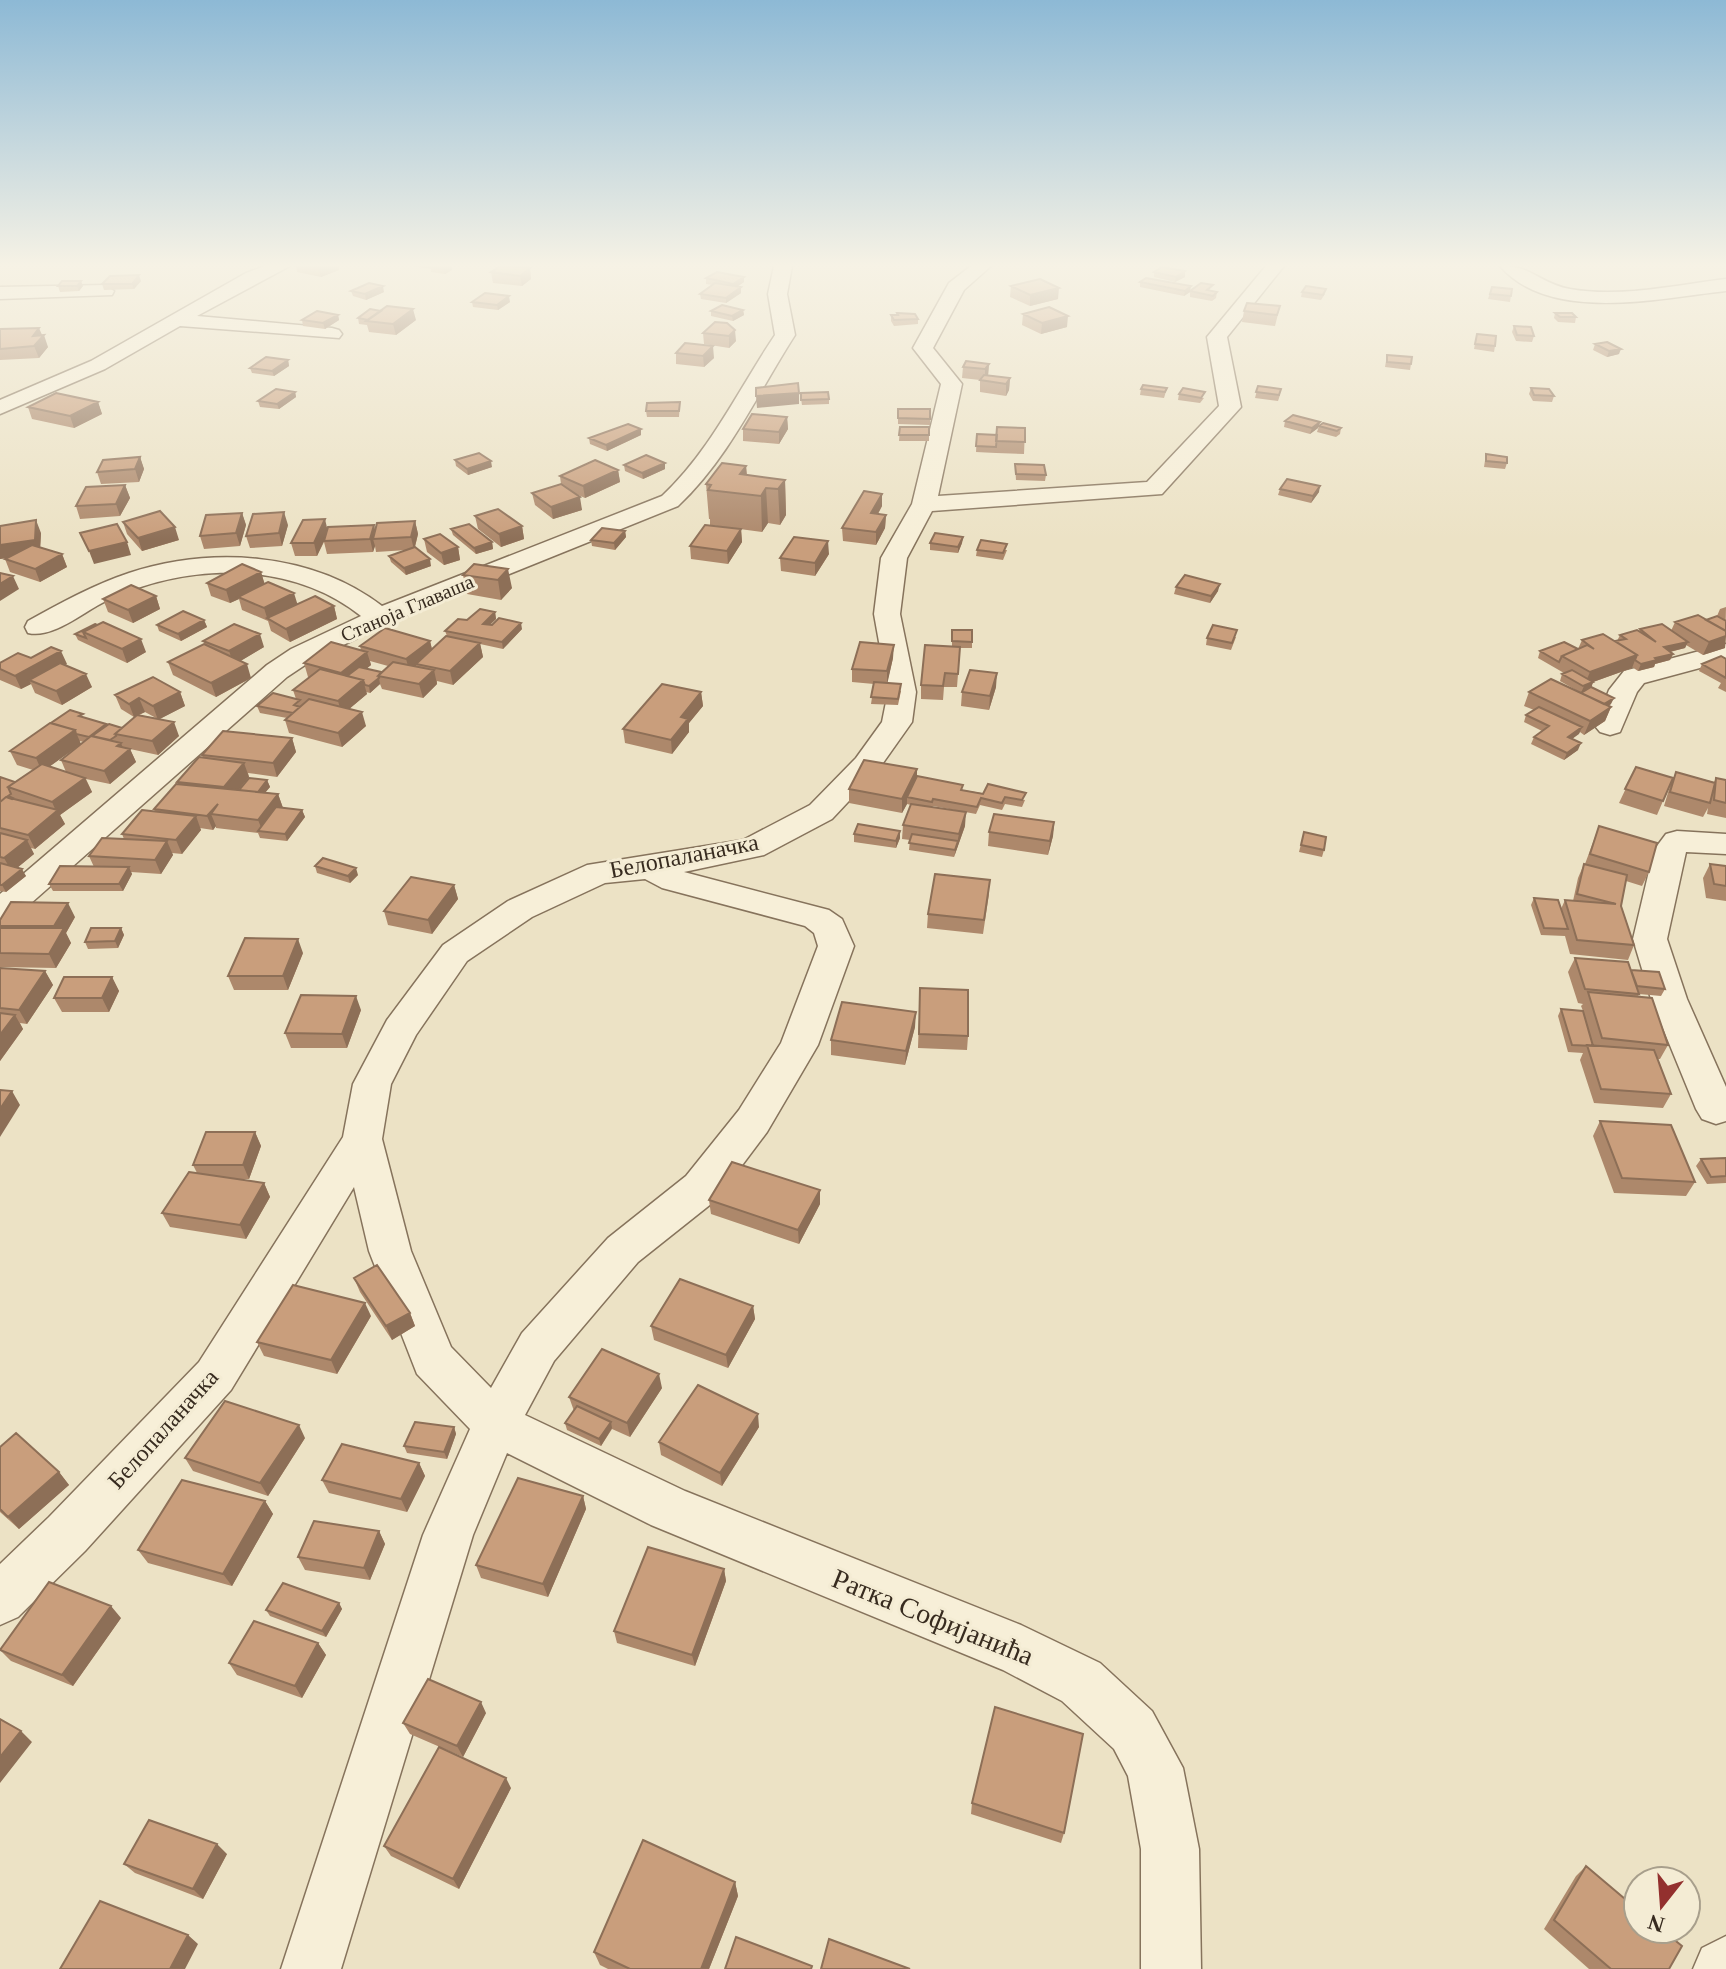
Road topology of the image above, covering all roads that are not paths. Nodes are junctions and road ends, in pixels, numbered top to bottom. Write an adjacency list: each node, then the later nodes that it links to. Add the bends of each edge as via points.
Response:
1 (110, 358): 5 (street)
2 (770, 358): 7 (street, Станоја Главаша, via 694,481 670,501)
3 (931, 358): 6 (street, Белопаланачка, via 952,384)
4 (1221, 358): 6 (street, via 1230,407 1154,489)
5 (0, 408)
6 (924, 504): 12 (street, Белопаланачка, via 894,558 892,572 887,614 902,692 897,722 867,764 821,812 752,848)
7 (379, 617): 8 (street, via 359,598 307,576 215,567 131,582); 13 (street, Станоја Главаша, via 277,671)
8 (38, 627)
9 (1726, 652): 10 (street, via 1634,677 1623,690)
10 (1610, 726)
11 (1726, 844): 14 (street, via 1677,841 1670,850 1650,939 1669,999)
12 (650, 868): 15 (street, Белопаланачка, via 599,873 520,909 455,953 400,1029 372,1084); 16 (street, via 674,880 817,918 830,927 836,946 799,1045 753,1121 701,1188 623,1250 538,1347)
13 (0, 912)
14 (1716, 1109)
15 (362, 1139): 16 (street, Ратка Софијанића, via 390,1251 433,1360); 17 (street, Белопаланачка, via 215,1376)
16 (496, 1424): 18 (street, via 448,1535); 19 (street, Ратка Софијанића, via 668,1508 1021,1651 1081,1682 1133,1730 1155,1768 1170,1849)
17 (0, 1599)
18 (311, 1969)
19 (1171, 1969)

